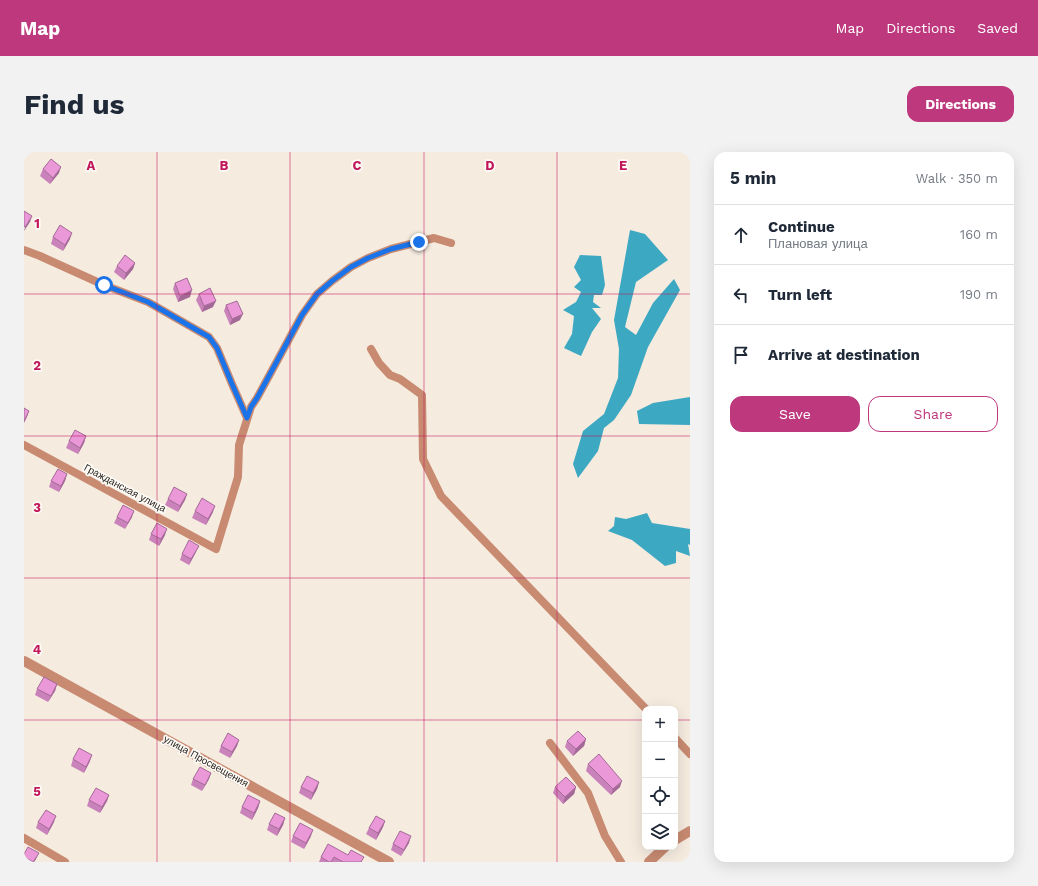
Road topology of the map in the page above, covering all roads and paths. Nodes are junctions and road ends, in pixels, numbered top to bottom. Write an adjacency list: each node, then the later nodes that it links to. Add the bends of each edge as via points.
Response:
1 (451, 243): 4 (street, via 434,238 391,249 351,267 317,294 302,315)
2 (24, 250): 4 (street, via 148,302 209,337 217,348)
3 (371, 349): 7 (street, via 390,375 422,395 423,459 441,496)
4 (247, 418): 5 (street, Гражданская улица, via 239,445 238,477 216,549)
5 (24, 445)
6 (24, 661): 16 (street, улица Просвещения)
7 (643, 706)
8 (678, 741): 10 (street)
9 (550, 743): 17 (street, via 588,793 605,836)
10 (690, 754)
11 (690, 831): 13 (street)
12 (24, 838): 15 (street)
13 (678, 838)
14 (662, 850): 18 (street)
15 (65, 862)
16 (388, 862)
17 (621, 862)
18 (649, 862)

